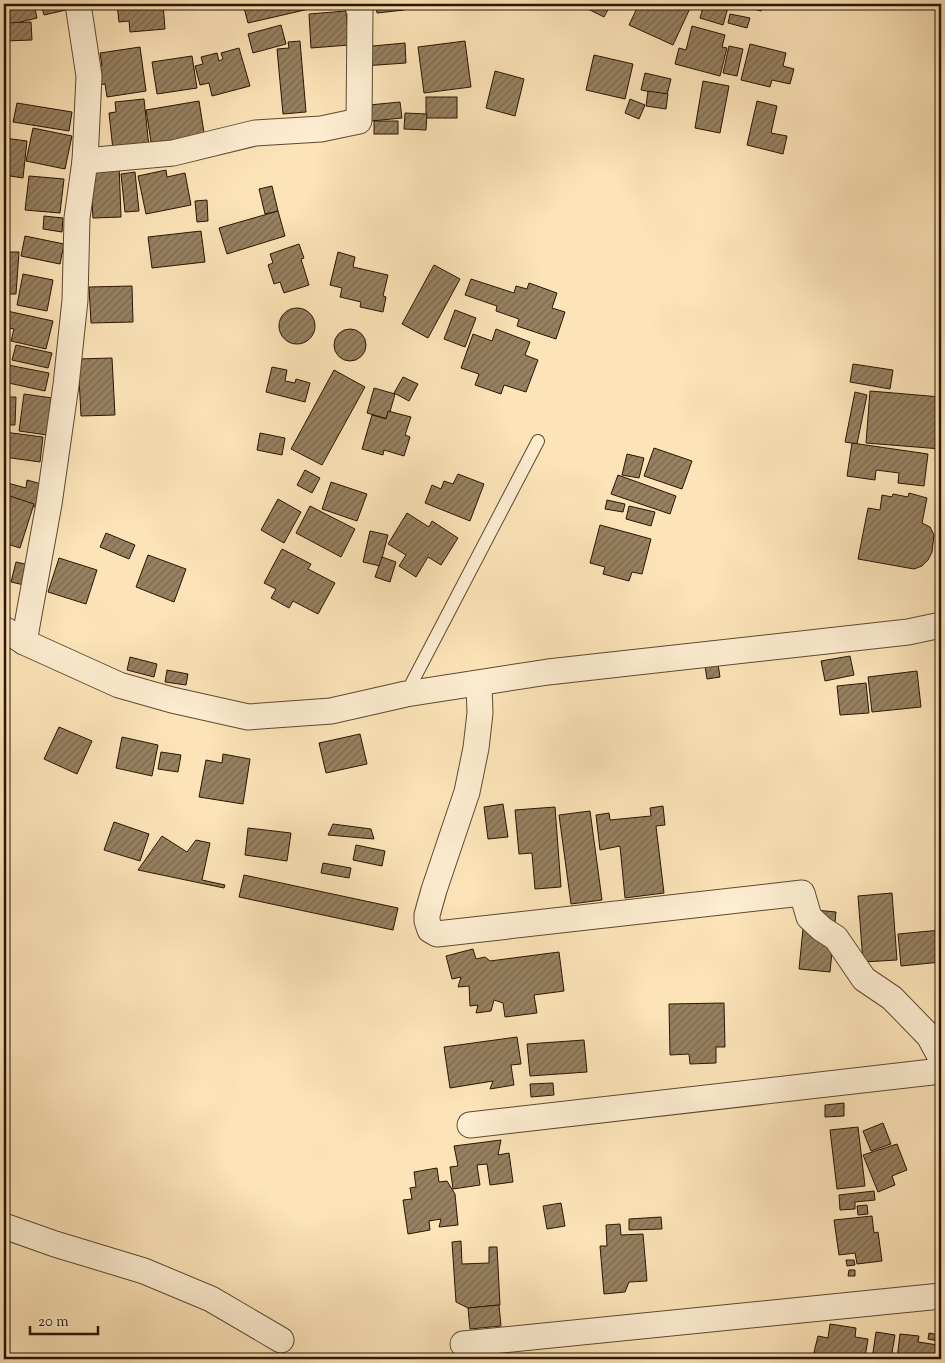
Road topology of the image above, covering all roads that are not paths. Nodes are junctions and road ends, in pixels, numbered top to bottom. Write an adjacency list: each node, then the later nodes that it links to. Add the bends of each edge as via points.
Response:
1 (78, 4): 3 (street, via 89,76)
2 (357, 4): 3 (street, via 360,12 359,121 321,129 255,133 173,153)
3 (86, 161): 6 (street, via 77,218 75,300 66,385 49,504)
4 (538, 441): 8 (lane)
5 (941, 625): 7 (street, via 908,632 548,672)
6 (14, 635): 8 (street, via 119,685 248,717 331,710)
7 (479, 684): 8 (street); 9 (street, via 476,748 467,792 427,915 432,932 437,934 802,893 809,917 836,938 864,979 892,998 929,1036)
8 (406, 694)
9 (941, 1058)
10 (941, 1071): 11 (street)
11 (470, 1125)
12 (4, 1226): 14 (street, via 144,1271 212,1299)
13 (941, 1296): 15 (street)
14 (281, 1340)
15 (463, 1344)

